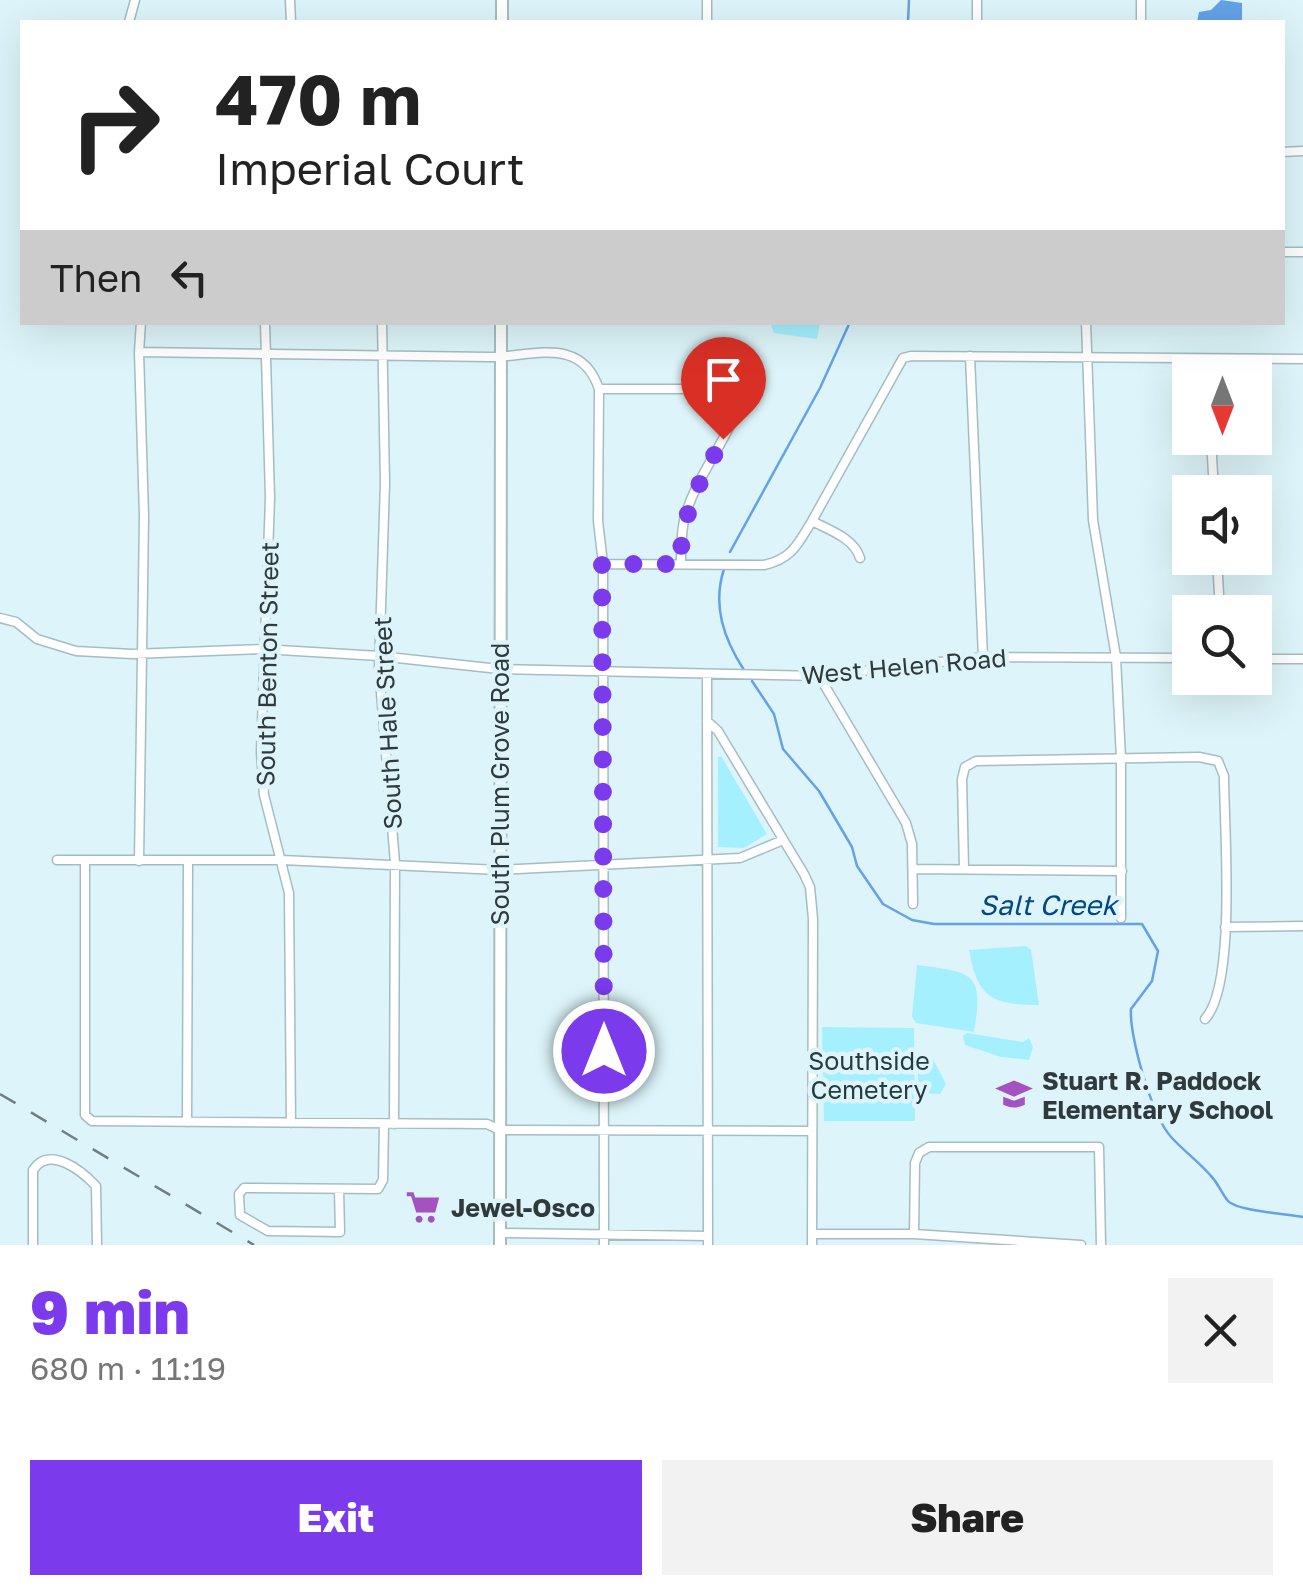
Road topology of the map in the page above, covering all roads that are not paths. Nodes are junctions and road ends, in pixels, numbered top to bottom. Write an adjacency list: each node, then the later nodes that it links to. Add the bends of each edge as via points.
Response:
1 (141, 325): 6 (street)
2 (265, 325): 7 (street, South Benton Street)
3 (382, 325): 8 (street, South Hale Street)
4 (501, 325): 10 (main road, South Plum Grove Road)
5 (1086, 325): 11 (street)
6 (139, 352): 7 (street); 22 (street)
7 (266, 354): 8 (street); 21 (street, South Benton Street, via 270,498)
8 (381, 356): 10 (street); 23 (street, South Hale Street)
9 (970, 356): 11 (street); 16 (street, via 903,358); 24 (street)
10 (501, 357): 15 (street, via 566,354 593,371); 29 (main road, South Plum Grove Road)
11 (1086, 359): 14 (street); 25 (street, via 1093,520)
12 (1272, 359): 13 (street)
13 (1303, 359)
14 (1172, 360)
15 (599, 388): 18 (street); 19 (street, via 742,392 692,496)
16 (812, 521): 17 (street, via 842,536); 19 (street, via 782,562)
17 (860, 558)
18 (602, 564): 19 (street); 30 (street)
19 (680, 564)
20 (0, 618): 22 (street, West Helen Road, via 56,647)
21 (263, 650): 22 (street, West Helen Road); 23 (street, West Helen Road); 39 (street, South Benton Street, via 263,777)
22 (141, 654): 40 (street)
23 (379, 656): 29 (street, West Helen Road); 42 (street, South Hale Street)
24 (983, 657): 25 (street, West Helen Road); 32 (street, West Helen Road)
25 (1116, 657): 26 (street, West Helen Road); 34 (street)
26 (1172, 658)
27 (1272, 659): 28 (street)
28 (1303, 660)
29 (499, 668): 30 (street, West Helen Road); 46 (main road, South Plum Grove Road)
30 (603, 670): 31 (street, West Helen Road); 43 (street)
31 (707, 675): 32 (street, West Helen Road); 33 (street)
32 (820, 676): 44 (street, via 906,823)
33 (707, 720): 35 (street); 36 (street)
34 (1121, 758): 45 (street, via 976,761 965,767); 47 (street); 51 (street, via 1218,761 1224,776)
35 (783, 840): 36 (street, via 750,856); 59 (street, via 813,901)
36 (706, 859): 43 (street); 60 (street)
37 (57, 860): 38 (street)
38 (85, 860): 40 (street); 53 (street, via 85,1115 96,1122)
39 (282, 860): 41 (street); 42 (street); 54 (street, South Benton Street, via 292,949)
40 (139, 861): 41 (street)
41 (188, 861): 53 (street)
42 (395, 863): 46 (street); 56 (street, South Hale Street)
43 (604, 866): 46 (street); 58 (street)
44 (913, 869): 45 (street); 48 (street)
45 (964, 869): 47 (street)
46 (499, 870): 57 (main road, South Plum Grove Road)
47 (1122, 871): 49 (street)
48 (913, 904)
49 (1121, 918)
50 (1303, 926): 51 (street)
51 (1225, 927): 52 (street, via 1215,1008)
52 (1205, 1018)
53 (187, 1122): 54 (street)
54 (291, 1123): 55 (street)
55 (384, 1124): 56 (street); 61 (street, via 382,1185)
56 (394, 1124): 57 (street, via 487,1124)
57 (500, 1130): 58 (street); 65 (main road, South Plum Grove Road)
58 (604, 1131): 60 (street); 66 (street)
59 (812, 1131): 60 (street); 63 (street)
60 (707, 1132): 67 (street)
61 (339, 1190): 62 (street); 62 (street, via 244,1188 240,1204 241,1218 263,1230)
62 (340, 1232): 70 (street)
63 (812, 1234): 64 (street); 71 (street)
64 (914, 1234): 72 (street); 73 (street, via 915,1162 929,1148 1099,1147)
65 (500, 1239): 66 (street)
66 (604, 1240): 67 (street)
67 (708, 1240)
68 (34, 1245): 69 (street, via 33,1170 50,1158 96,1186)
69 (97, 1245)
70 (340, 1245)
71 (812, 1245)
72 (1082, 1245)
73 (1101, 1245)

